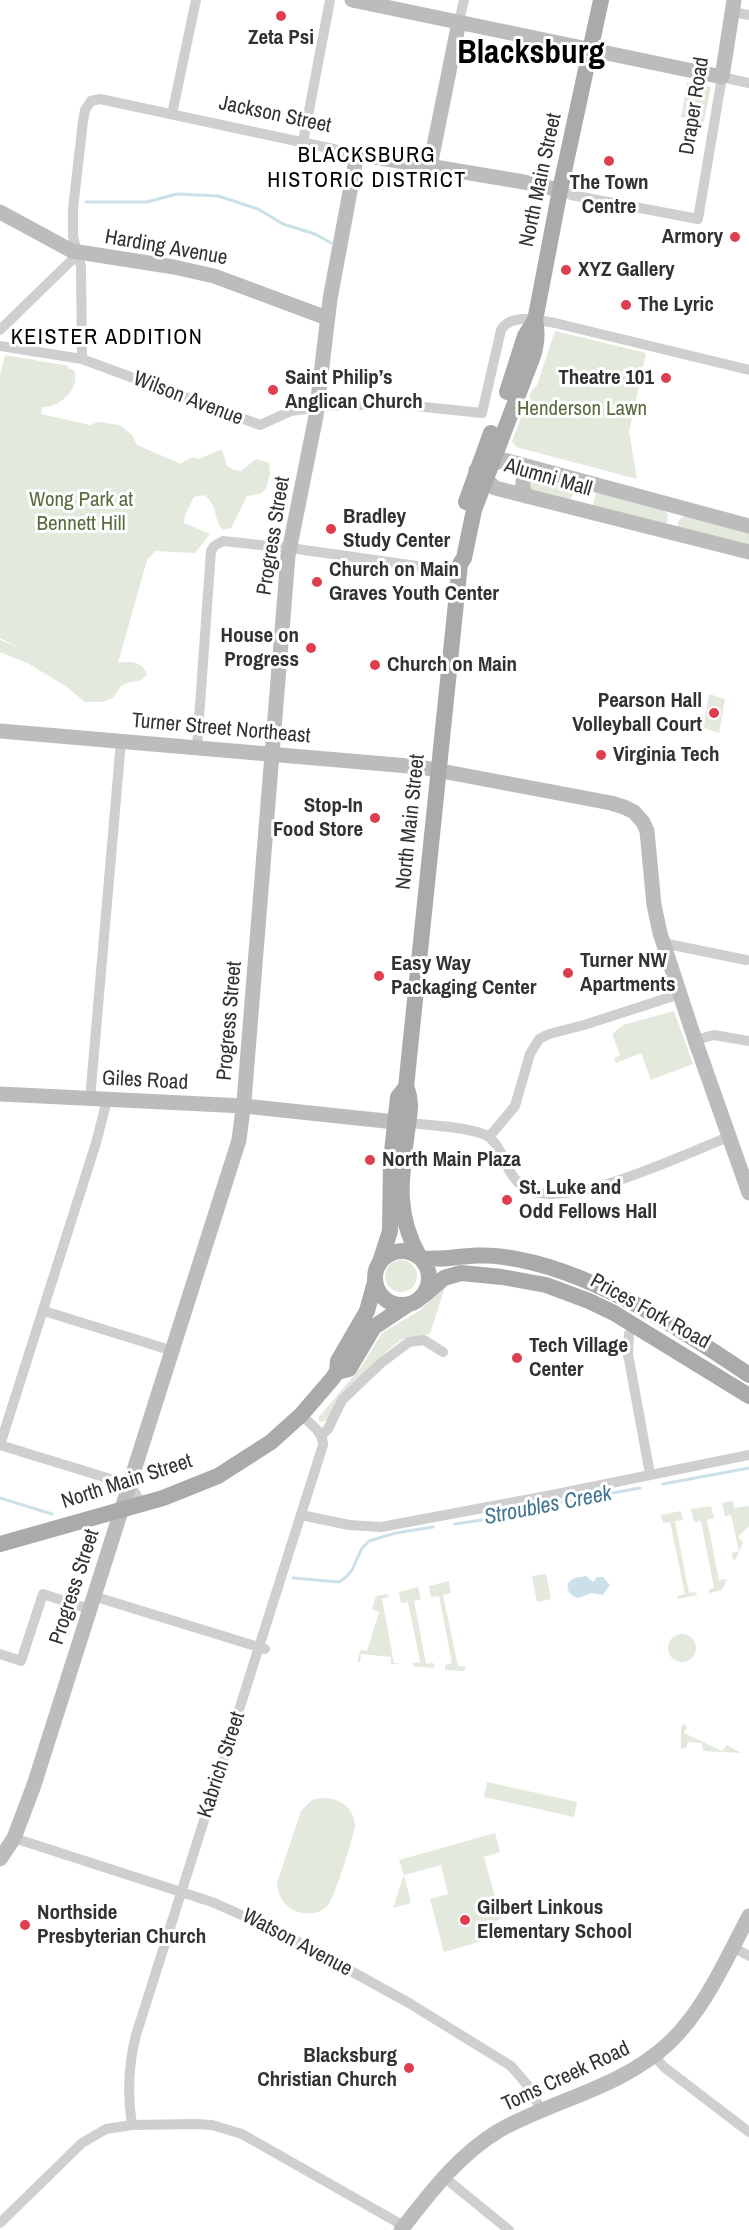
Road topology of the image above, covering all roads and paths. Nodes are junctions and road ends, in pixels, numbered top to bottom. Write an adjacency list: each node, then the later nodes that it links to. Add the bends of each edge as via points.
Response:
1 (196, 0): 12 (street)
2 (330, 0): 13 (street)
3 (352, 0): 8 (street)
4 (464, 0): 8 (street)
5 (601, 0): 9 (main road, North Main Street)
6 (733, 6): 7 (street); 10 (street, Draper Road)
7 (749, 15)
8 (459, 22): 9 (street); 15 (street)
9 (591, 49): 10 (street); 16 (main road, North Main Street)
10 (722, 77): 11 (street); 18 (street, Draper Road)
11 (749, 83)
12 (172, 114): 13 (street, Jackson Street); 19 (street, Jackson Street, via 100,99 85,110 74,191)
13 (303, 142): 14 (street, Jackson Street)
14 (357, 154): 15 (street, Jackson Street); 20 (street, Progress Street)
15 (430, 166): 16 (street, Jackson Street)
16 (560, 190): 18 (street, Jackson Street); 21 (main road, North Main Street)
17 (0, 212): 19 (street, Harding Avenue)
18 (698, 219)
19 (78, 253): 20 (street, Harding Avenue, via 214,276); 22 (street); 24 (street)
20 (327, 318): 26 (street, Progress Street)
21 (535, 320): 25 (street); 26 (street, Wilson Avenue, via 509,321 501,330 482,413 396,404); 28 (main road, North Main Street, via 525,336)
22 (0, 330)
23 (0, 346): 24 (street, Wilson Avenue)
24 (82, 359): 26 (street, Wilson Avenue, via 255,425 266,424 291,411)
25 (749, 370)
26 (317, 407): 35 (street, Progress Street)
27 (535, 469): 28 (street, Alumni Mall, via 504,460); 29 (street, Alumni Mall); 30 (street, via 523,478)
28 (484, 471): 30 (street, Alumni Mall, via 495,488); 37 (main road, North Main Street, via 465,506 454,556)
29 (584, 482): 31 (street, Alumni Mall); 32 (street)
30 (526, 496): 32 (street, Alumni Mall)
31 (677, 506): 33 (street, Alumni Mall); 34 (street)
32 (576, 508): 34 (street, Alumni Mall)
33 (749, 525)
34 (671, 531): 36 (street, Alumni Mall)
35 (290, 548): 37 (street); 40 (street, via 223,541 211,551); 41 (street, Progress Street)
36 (749, 552)
37 (459, 567): 42 (main road, North Main Street)
38 (0, 731): 39 (street, Turner Street Northeast)
39 (121, 741): 40 (street, Turner Street Northeast); 49 (street)
40 (197, 747): 41 (street, Turner Street Northeast)
41 (273, 754): 42 (street, Turner Street Northeast); 51 (street, Progress Street)
42 (438, 771): 43 (street, Turner Street Northeast, via 611,803 634,812 647,831 654,905); 52 (main road, North Main Street, via 406,1087 398,1097)
43 (663, 943): 44 (street); 45 (street, Turner Street Northeast)
44 (746, 960)
45 (680, 994): 46 (street, Turner Street Northeast); 53 (street, via 544,1036 536,1042 528,1060 514,1106)
46 (695, 1040): 47 (street, via 714,1035); 54 (street, Turner Street Northeast)
47 (749, 1041)
48 (0, 1094): 49 (street, Giles Road)
49 (90, 1099): 50 (street, Giles Road)
50 (107, 1100): 51 (street, Giles Road); 62 (street)
51 (244, 1106): 52 (street, Giles Road); 66 (street, Progress Street, via 239,1140)
52 (401, 1122): 53 (street, via 466,1130); 56 (main road, via 405,1145 403,1218); 57 (main road, North Main Street, via 391,1161 390,1231)
53 (489, 1137): 54 (street, via 518,1182 549,1196 615,1182)
54 (729, 1137): 55 (street, Turner Street Northeast)
55 (749, 1194)
56 (420, 1257): 57 (main road, via 401,1251); 59 (main road, via 430,1279); 63 (main road, Prices Fork Road, via 478,1255 525,1261 597,1285)
57 (380, 1262): 58 (main road)
58 (375, 1282): 61 (main road, via 384,1298); 68 (main road, North Main Street, via 370,1305 338,1361)
59 (423, 1296): 60 (main road, Prices Fork Road, via 444,1278 474,1274 532,1282); 61 (main road)
60 (589, 1301): 63 (main road, via 634,1314); 64 (main road, Prices Fork Road)
61 (407, 1305): 68 (main road, North Main Street, via 374,1327 349,1369)
62 (44, 1311): 66 (street); 73 (street)
63 (646, 1311): 65 (main road, Prices Fork Road)
64 (635, 1324): 65 (main road, via 647,1323); 70 (main road, Prices Fork Road); 75 (street, via 629,1334 628,1354)
65 (681, 1332): 69 (main road, Prices Fork Road)
66 (173, 1351): 76 (street, Progress Street)
67 (443, 1352): 72 (street, Kabrich Street, via 424,1340 409,1342 394,1351 342,1400)
68 (337, 1372): 71 (main road, North Main Street)
69 (749, 1375)
70 (749, 1396)
71 (301, 1415): 72 (street); 77 (main road, North Main Street, via 271,1442 230,1469 198,1486)
72 (322, 1436): 79 (street, Kabrich Street, via 323,1445)
73 (0, 1445): 76 (street)
74 (749, 1455): 75 (street)
75 (650, 1474): 79 (street, via 381,1527 349,1526)
76 (130, 1485): 77 (street); 78 (street, Progress Street)
77 (142, 1504): 78 (main road, North Main Street)
78 (122, 1510): 80 (main road, North Main Street); 81 (street, Progress Street)
79 (301, 1515): 82 (street, Kabrich Street)
80 (0, 1544)
81 (91, 1602): 82 (street); 83 (street, via 43,1594 21,1661); 84 (street, Progress Street)
82 (263, 1649): 86 (street, Kabrich Street)
83 (0, 1654)
84 (14, 1838): 85 (street, Progress Street); 86 (street, Watson Avenue)
85 (0, 1859)
86 (182, 1892): 91 (street, Watson Avenue, via 272,1928 486,2049 518,2073); 92 (street, Kabrich Street, via 131,2054 128,2087)
87 (749, 1916): 88 (street, Toms Creek Road)
88 (733, 1947): 89 (street); 90 (street, Toms Creek Road, via 693,2016)
89 (749, 1956)
90 (654, 2056): 91 (street, Toms Creek Road, via 628,2074); 93 (street)
91 (542, 2112): 94 (street, Toms Creek Road, via 492,2135)
92 (132, 2124): 95 (street, via 112,2127 88,2138); 96 (street, via 212,2125 235,2132)
93 (749, 2132)
94 (444, 2177): 96 (street, Toms Creek Road); 97 (street)
95 (0, 2223)
96 (403, 2228)
97 (509, 2230)

